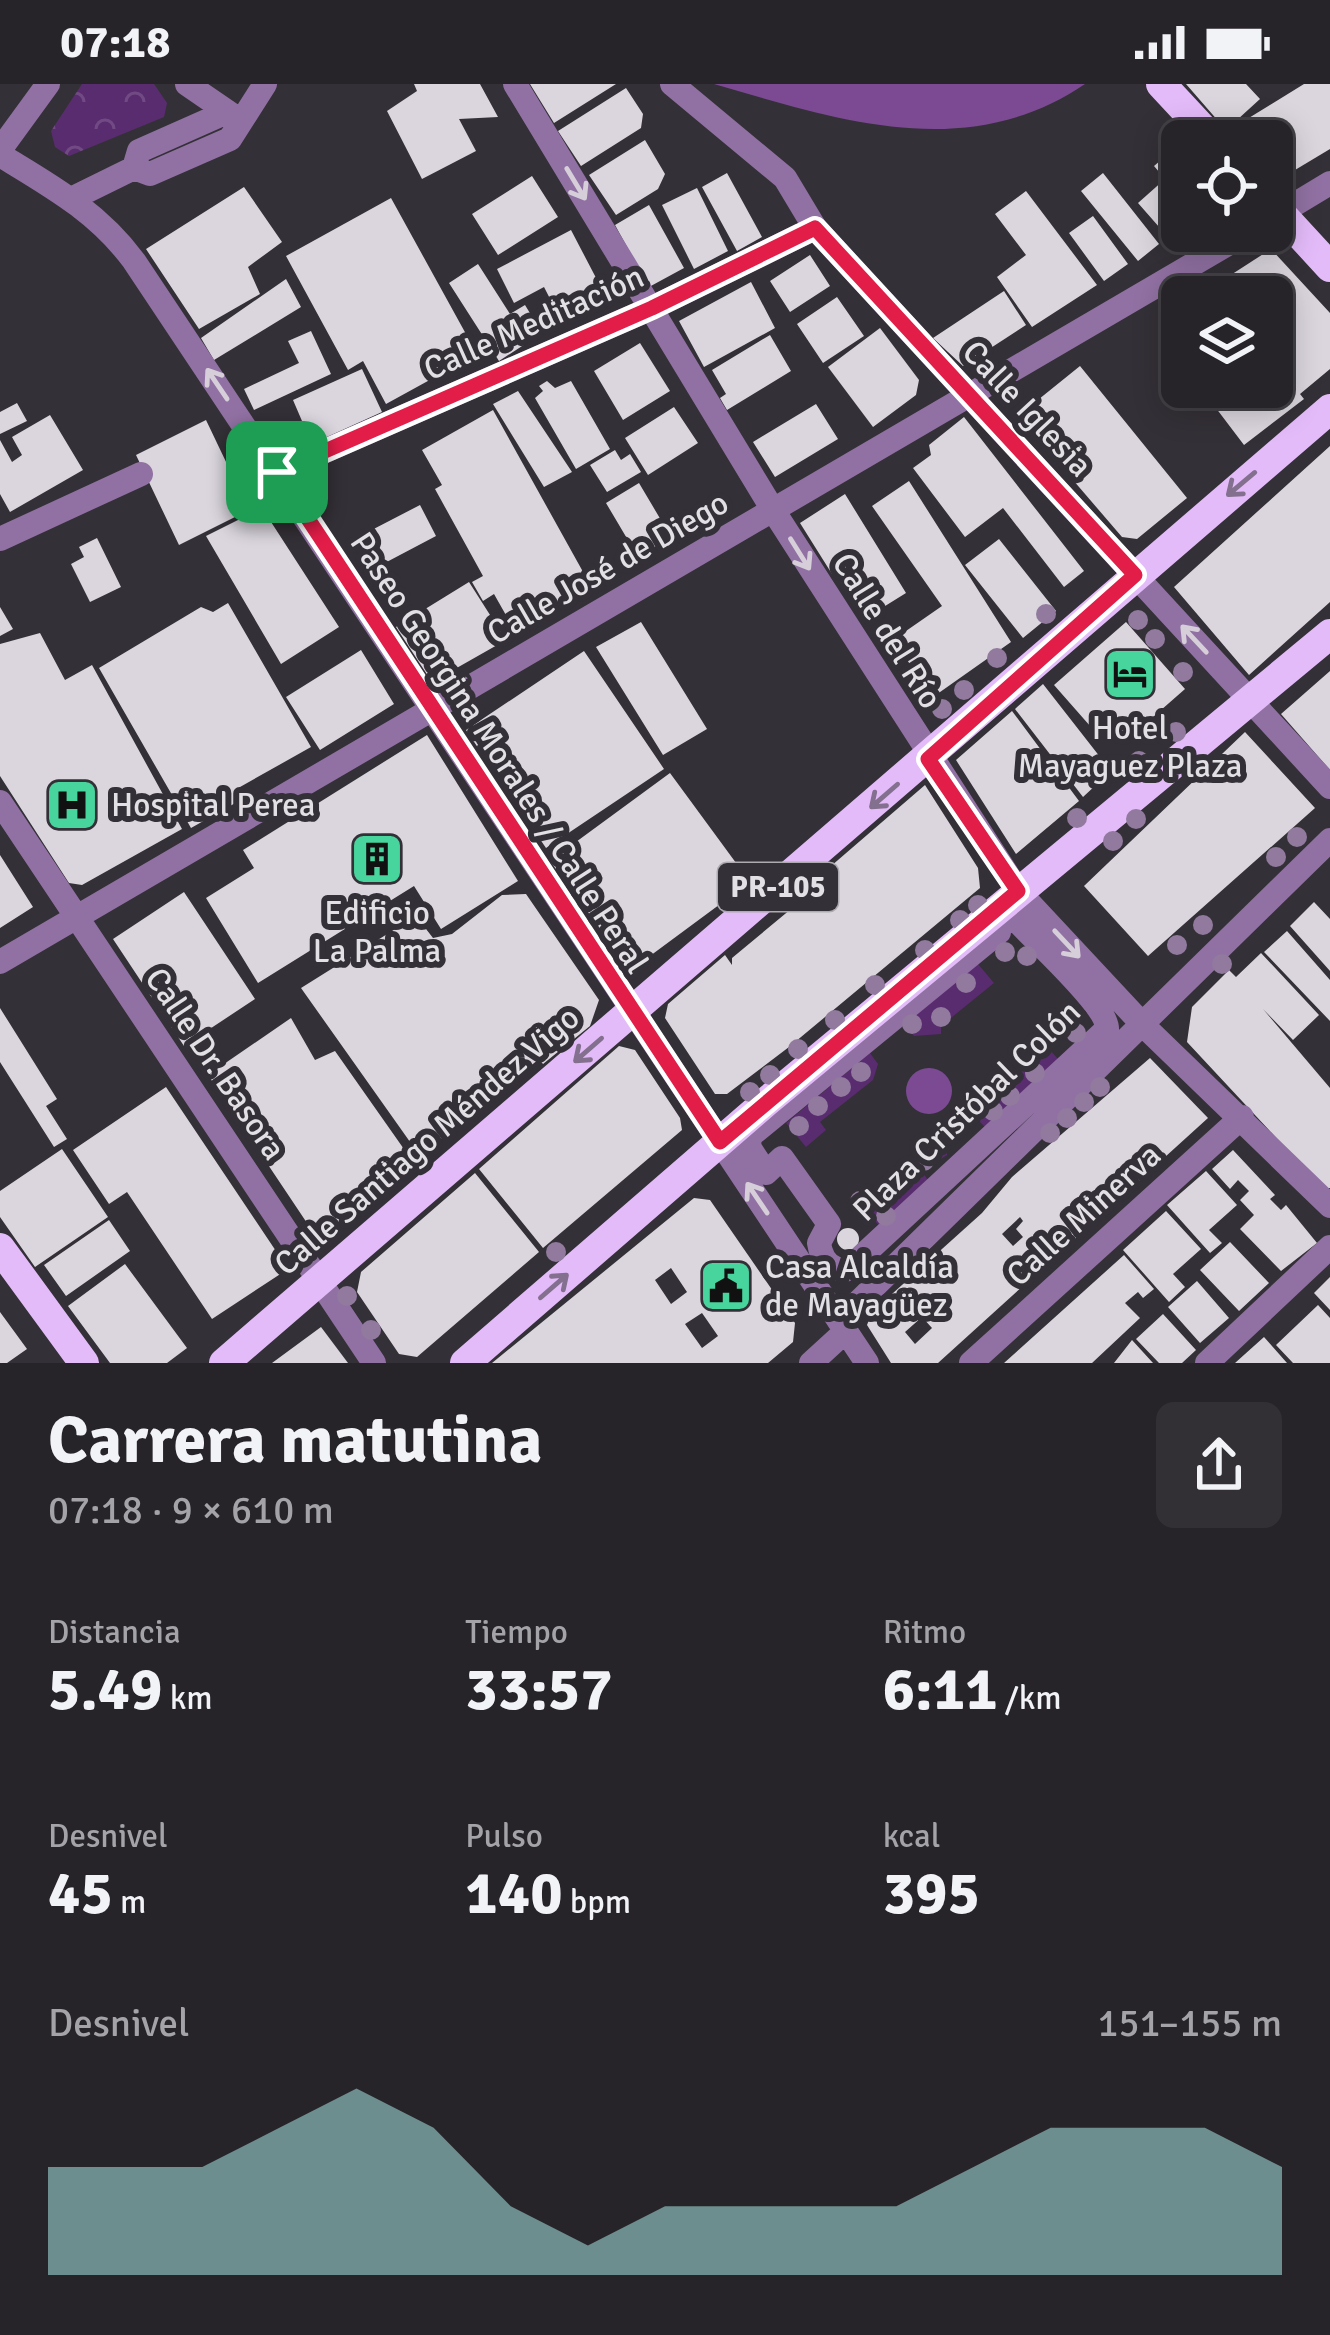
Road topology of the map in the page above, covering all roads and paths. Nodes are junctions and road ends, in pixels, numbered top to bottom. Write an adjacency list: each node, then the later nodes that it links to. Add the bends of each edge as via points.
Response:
1 (48, 84): 9 (street)
2 (187, 84): 7 (street)
3 (265, 84): 7 (street)
4 (515, 84): 17 (street, Calle del Río, one-way to 17)
5 (672, 84): 13 (street, Calle Iglesia, via 785,178)
6 (1161, 84): 8 (main road)
7 (233, 116): 11 (street, via 139,151 134,168)
8 (1194, 120)
9 (0, 153): 11 (street, Paseo Georgina Morales / Calle Peral)
10 (1330, 183): 12 (street)
11 (73, 198): 20 (street, Paseo Georgina Morales / Calle Peral, one-way to 11, via 124,247)
12 (1293, 203)
13 (815, 228): 17 (street, Calle Meditación); 18 (street, Calle Iglesia)
14 (1293, 230): 16 (main road)
15 (1213, 252): 18 (street, Calle José de Diego)
16 (1330, 267)
17 (652, 308): 20 (street, Calle Meditación); 22 (street, Calle del Río)
18 (967, 392): 22 (street, Calle José de Diego); 24 (street, Calle Iglesia)
19 (1330, 409): 24 (main road, Calle Santiago Méndez Vigo / PR-105, one-way to 24)
20 (277, 472): 27 (street, Paseo Georgina Morales / Calle Peral)
21 (141, 474): 23 (street)
22 (772, 511): 27 (street, Calle José de Diego); 28 (street, Calle del Río, one-way to 28)
23 (0, 539)
24 (1135, 575): 26 (street, Calle Iglesia, one-way to 24); 28 (main road, Calle Santiago Méndez Vigo / PR-105)
25 (1330, 634): 26 (main road)
26 (1250, 701): 29 (street, Calle Iglesia); 32 (main road)
27 (429, 710): 33 (street, Calle José de Diego); 35 (street, Paseo Georgina Morales / Calle Peral)
28 (928, 759): 32 (street, Calle del Río); 35 (main road, Calle Santiago Méndez Vigo / PR-105, one-way to 35)
29 (1330, 787)
30 (0, 802): 33 (street, Calle Dr. Basora)
31 (1330, 840): 36 (street)
32 (1018, 891): 36 (street, Calle del Río, one-way to 36); 38 (main road)
33 (76, 916): 34 (street, Calle José de Diego); 43 (street, Calle Dr. Basora)
34 (0, 962)
35 (631, 1013): 38 (street, Paseo Georgina Morales / Calle Peral); 43 (main road, Calle Santiago Méndez Vigo / PR-105, one-way to 43)
36 (1144, 1027): 37 (street, Calle del Río); 44 (street)
37 (1242, 1117): 39 (street, Calle del Río); 51 (street, Calle Minerva)
38 (720, 1142): 44 (street, Paseo Georgina Morales / Calle Peral, one-way to 38); 48 (main road, one-way to 38)
39 (1330, 1206)
40 (1330, 1247): 52 (street)
41 (0, 1248): 45 (main road)
42 (861, 1257): 42 (street, Plaza Cristóbal Colón, via 865,1263 850,1270 828,1264 819,1243 829,1224 782,1158 766,1173 750,1136 995,928 1017,921 1106,1015 1107,1030)
43 (320, 1281): 46 (main road, Calle Santiago Méndez Vigo / PR-105); 47 (street, Calle Dr. Basora)
44 (842, 1326): 49 (street); 50 (street, Paseo Georgina Morales / Calle Peral)
45 (84, 1363)
46 (224, 1363)
47 (374, 1363)
48 (465, 1363)
49 (811, 1363)
50 (867, 1363)
51 (971, 1363)
52 (1207, 1363)

